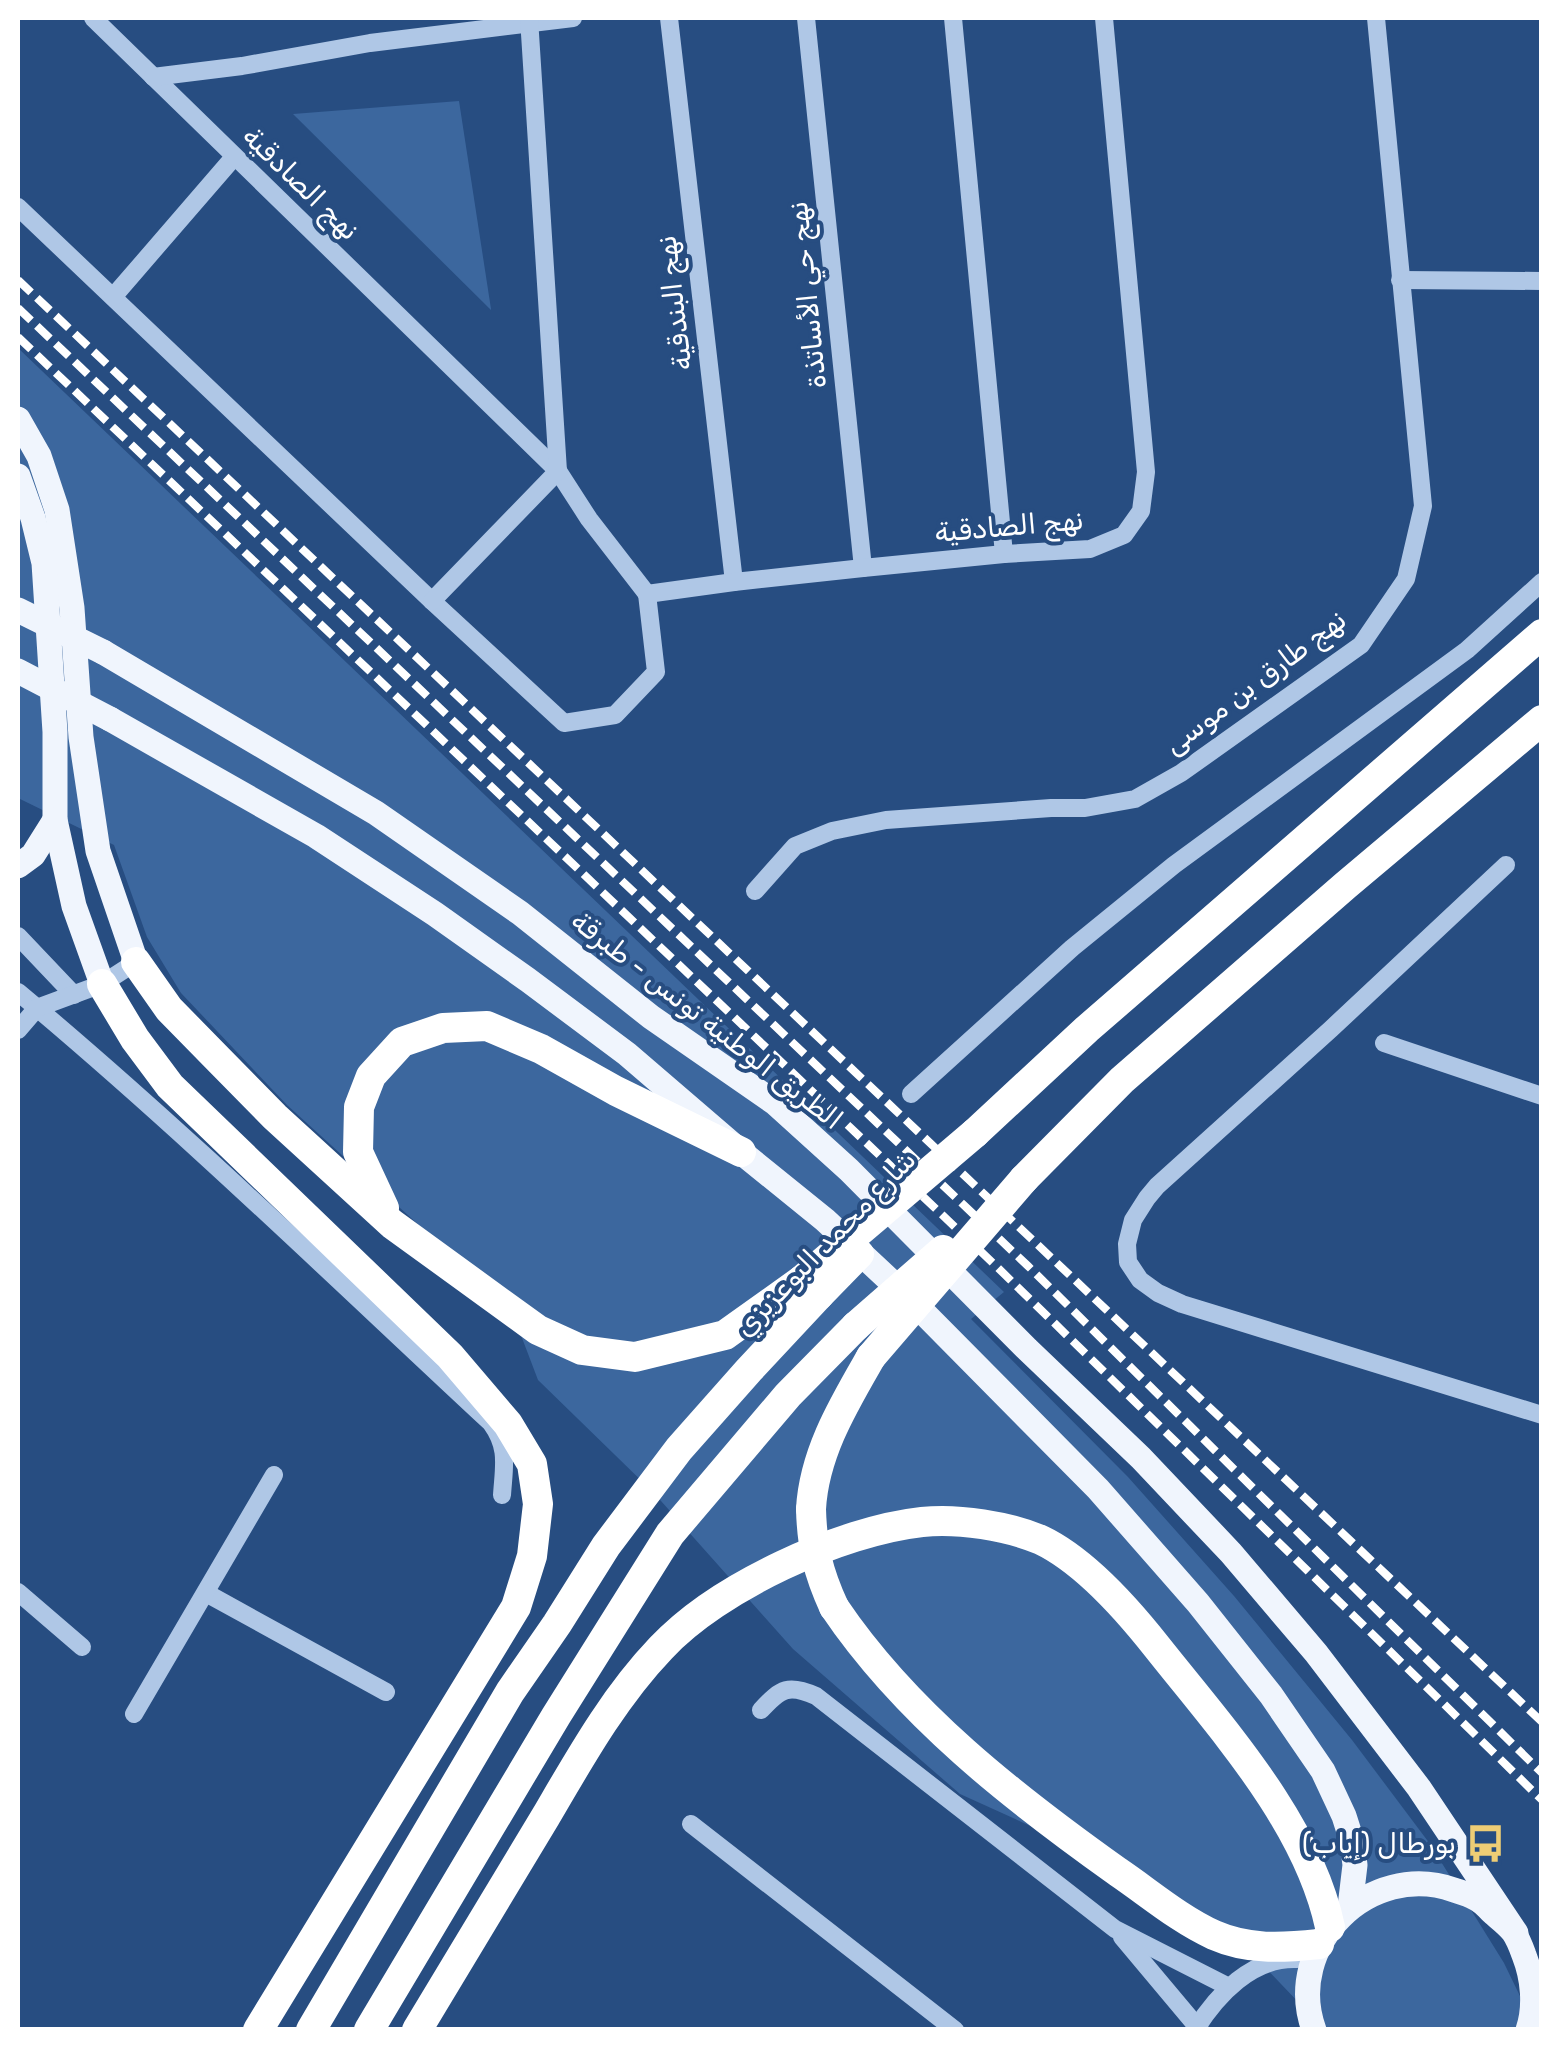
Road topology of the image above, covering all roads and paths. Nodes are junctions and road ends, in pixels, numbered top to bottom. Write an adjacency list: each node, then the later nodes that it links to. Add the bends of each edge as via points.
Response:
1 (93, 18): 9 (street, نهج الصادقية)
2 (573, 18): 8 (street)
3 (669, 18): 20 (street, نهج البندقية)
4 (806, 18): 19 (street, نهج حي الأساتذة)
5 (954, 18): 18 (street)
6 (1104, 18): 18 (street, نهج الصادقية, via 1146,472 1141,511 1124,535 1090,550)
7 (1376, 18): 12 (street, نهج طارق بن موسى)
8 (529, 21): 9 (street); 16 (street, نهج الصادقية)
9 (154, 78): 10 (street, نهج الصادقية)
10 (234, 157): 14 (street); 16 (street, نهج الصادقية)
11 (18, 207): 14 (street)
12 (1400, 280): 13 (street); 31 (street, نهج طارق بن موسى, via 1423,506 1406,579 1361,644 1181,773 1134,799 886,820 832,832 796,846)
13 (1542, 280)
14 (113, 297): 23 (street)
15 (18, 419): 33 (main road, via 57,510 98,852)
16 (558, 470): 22 (street, نهج الصادقية); 23 (street)
17 (18, 476): 28 (main road, via 44,564)
18 (1004, 554): 19 (street, نهج الصادقية)
19 (863, 568): 20 (street, نهج الصادقية)
20 (734, 582): 22 (street, نهج الصادقية)
21 (1542, 582): 39 (street, via 1468,650 1174,865)
22 (648, 594): 23 (street, via 656,672 614,716 564,723)
23 (432, 601)
24 (18, 610): 56 (main road, الطريق الوطنية تونس - طبرقة, bridge, via 376,813 775,1103 1230,1553 1419,1788)
25 (1542, 634): 44 (highway, bridge, via 1130,992)
26 (18, 671): 41 (main road, bridge, via 316,836 435,914 627,1054)
27 (1542, 720): 42 (highway, via 1122,1080)
28 (56, 820): 30 (main road); 34 (main road)
29 (1506, 864): 45 (street, via 1157,1186 1133,1220 1128,1262 1140,1280 1182,1304)
30 (18, 866)
31 (755, 891)
32 (18, 936): 34 (street)
33 (136, 962): 34 (street); 43 (highway, via 169,1009)
34 (88, 990): 36 (street); 61 (highway, via 170,1086 450,1356 508,1424 532,1464 538,1504 516,1607)
35 (18, 992): 36 (street)
36 (37, 1008): 37 (street); 47 (street, via 491,1423 503,1440)
37 (18, 1030)
38 (1384, 1043): 40 (street)
39 (911, 1094)
40 (1542, 1096)
41 (741, 1152): 43 (highway, via 487,1026 443,1028 402,1042 371,1076 359,1106 358,1152); 57 (main road, via 914,1303 1098,1489 1271,1696 1323,1771 1352,1841 1355,1866)
42 (1024, 1179): 57 (highway, bridge, via 871,1357 832,1428 810,1508 817,1565 834,1607 902,1692 969,1756 1090,1852 1184,1918 1240,1944 1289,1948); 63 (highway, bridge, via 856,1326 670,1534)
43 (392, 1224): 44 (highway, via 538,1330 582,1350 635,1357 726,1334)
44 (811, 1288): 62 (highway, شارع محمد البوعزيزي, via 606,1546 510,1692)
45 (1542, 1415)
46 (274, 1476): 49 (street)
47 (502, 1495)
48 (18, 1592): 50 (street)
49 (206, 1594): 51 (street); 53 (street)
50 (82, 1647)
51 (386, 1692)
52 (761, 1710): 55 (street, via 784,1690 816,1696)
53 (134, 1714)
54 (691, 1824): 65 (street)
55 (1115, 1929): 59 (street); 60 (street)
56 (1516, 1933): 57 (main road, via 1476,1898 1438,1884 1407,1884 1369,1895); 58 (main road, الطريق الوطنية تونس - طبرقة)
57 (1328, 1935): 59 (street); 64 (highway, via 1325,1903 1289,1825 1138,1623 1086,1570 1043,1541 994,1524 924,1522 864,1535 758,1577 662,1646 598,1729); 66 (main road, via 1307,1987)
58 (1536, 1982): 67 (main road)
59 (1229, 1986): 60 (street)
60 (1198, 2028)
61 (258, 2030)
62 (311, 2030)
63 (368, 2030)
64 (417, 2030)
65 (956, 2030)
66 (1314, 2030)
67 (1528, 2030)

